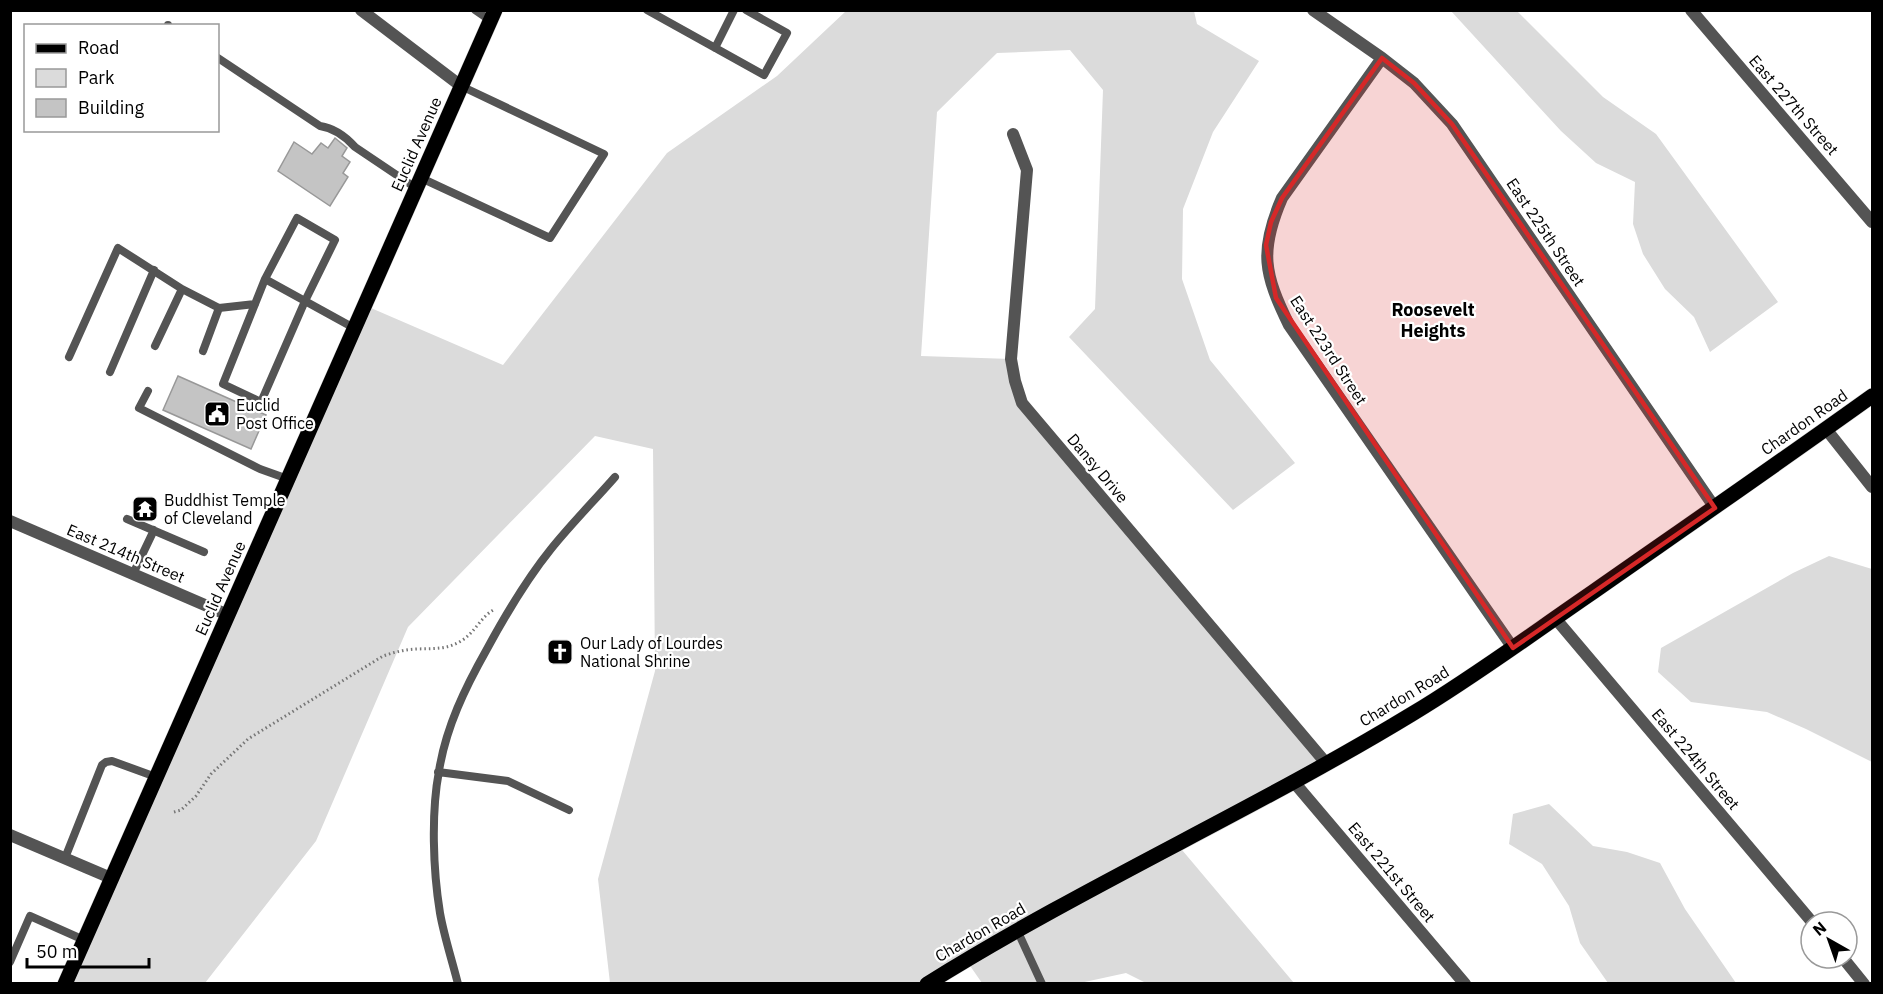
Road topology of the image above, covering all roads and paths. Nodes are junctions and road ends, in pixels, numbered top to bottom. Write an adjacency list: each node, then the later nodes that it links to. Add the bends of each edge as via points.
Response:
1 (476, 10): 8 (lane)
2 (647, 10): 9 (lane)
3 (734, 10): 9 (lane)
4 (746, 10): 9 (lane, via 787,33 764,75)
5 (1314, 10): 10 (street, East 225th Street)
6 (1691, 10): 15 (street, East 227th Street)
7 (361, 11): 12 (street)
8 (493, 16): 12 (main road, Euclid Avenue)
9 (715, 48)
10 (1382, 58): 33 (street, East 225th Street, via 1414,83 1452,124); 42 (street, East 223rd Street, via 1282,198 1266,245 1268,273 1289,325)
11 (219, 59): 14 (lane, via 320,126)
12 (461, 86): 14 (main road, Euclid Avenue); 14 (lane, via 604,154 550,238)
13 (1014, 134): 43 (street, Dansy Drive, via 1027,170 1011,359 1022,403)
14 (418, 183): 22 (main road, Euclid Avenue)
15 (1872, 222)
16 (154, 270): 18 (lane); 25 (lane, via 118,248); 26 (lane)
17 (265, 279): 19 (lane); 19 (lane, via 297,218 335,240); 20 (lane)
18 (182, 289): 21 (lane); 23 (lane)
19 (305, 301): 20 (lane, via 261,402 224,384); 22 (lane)
20 (255, 304): 21 (lane)
21 (219, 308): 24 (lane)
22 (354, 328): 31 (main road, Euclid Avenue)
23 (155, 346)
24 (203, 351)
25 (69, 357)
26 (110, 372)
27 (148, 391): 31 (lane, via 139,408 260,469)
28 (1872, 396): 29 (main road, Chardon Road)
29 (1826, 429): 32 (street); 33 (main road, Chardon Road)
30 (615, 477): 44 (lane, via 551,549 512,603 451,721)
31 (288, 479): 40 (main road, Euclid Avenue)
32 (1872, 487)
33 (1715, 508): 41 (main road, Chardon Road)
34 (128, 519): 36 (lane)
35 (10, 521): 38 (street, East 214th Street)
36 (154, 530): 37 (lane); 38 (lane)
37 (204, 552)
38 (133, 574): 40 (street, East 214th Street)
39 (503, 611): 48 (path, via 490,612 475,630 445,648 402,650 384,656 248,739 211,774 182,810)
40 (228, 615): 45 (main road, Euclid Avenue)
41 (1555, 618): 42 (main road, Chardon Road); 52 (street, East 224th Street)
42 (1513, 648): 43 (main road, Chardon Road)
43 (1326, 763): 46 (main road, Chardon Road)
44 (438, 772): 47 (lane, via 508,781); 58 (lane, via 437,885 440,914)
45 (156, 777): 50 (lane, via 112,761 102,765); 51 (main road, Euclid Avenue)
46 (1293, 781): 53 (main road, Chardon Road); 61 (street, East 221st Street)
47 (569, 810)
48 (174, 812)
49 (10, 835): 50 (street)
50 (65, 858): 51 (street)
51 (111, 878): 54 (main road, Euclid Avenue)
52 (1802, 910)
53 (1017, 930): 59 (main road, Chardon Road); 60 (lane)
54 (84, 940): 55 (lane, via 30,916); 57 (main road, Euclid Avenue)
55 (10, 962)
56 (1853, 970): 62 (street)
57 (65, 984)
58 (458, 984)
59 (927, 984)
60 (1042, 984)
61 (1465, 984)
62 (1864, 984)

